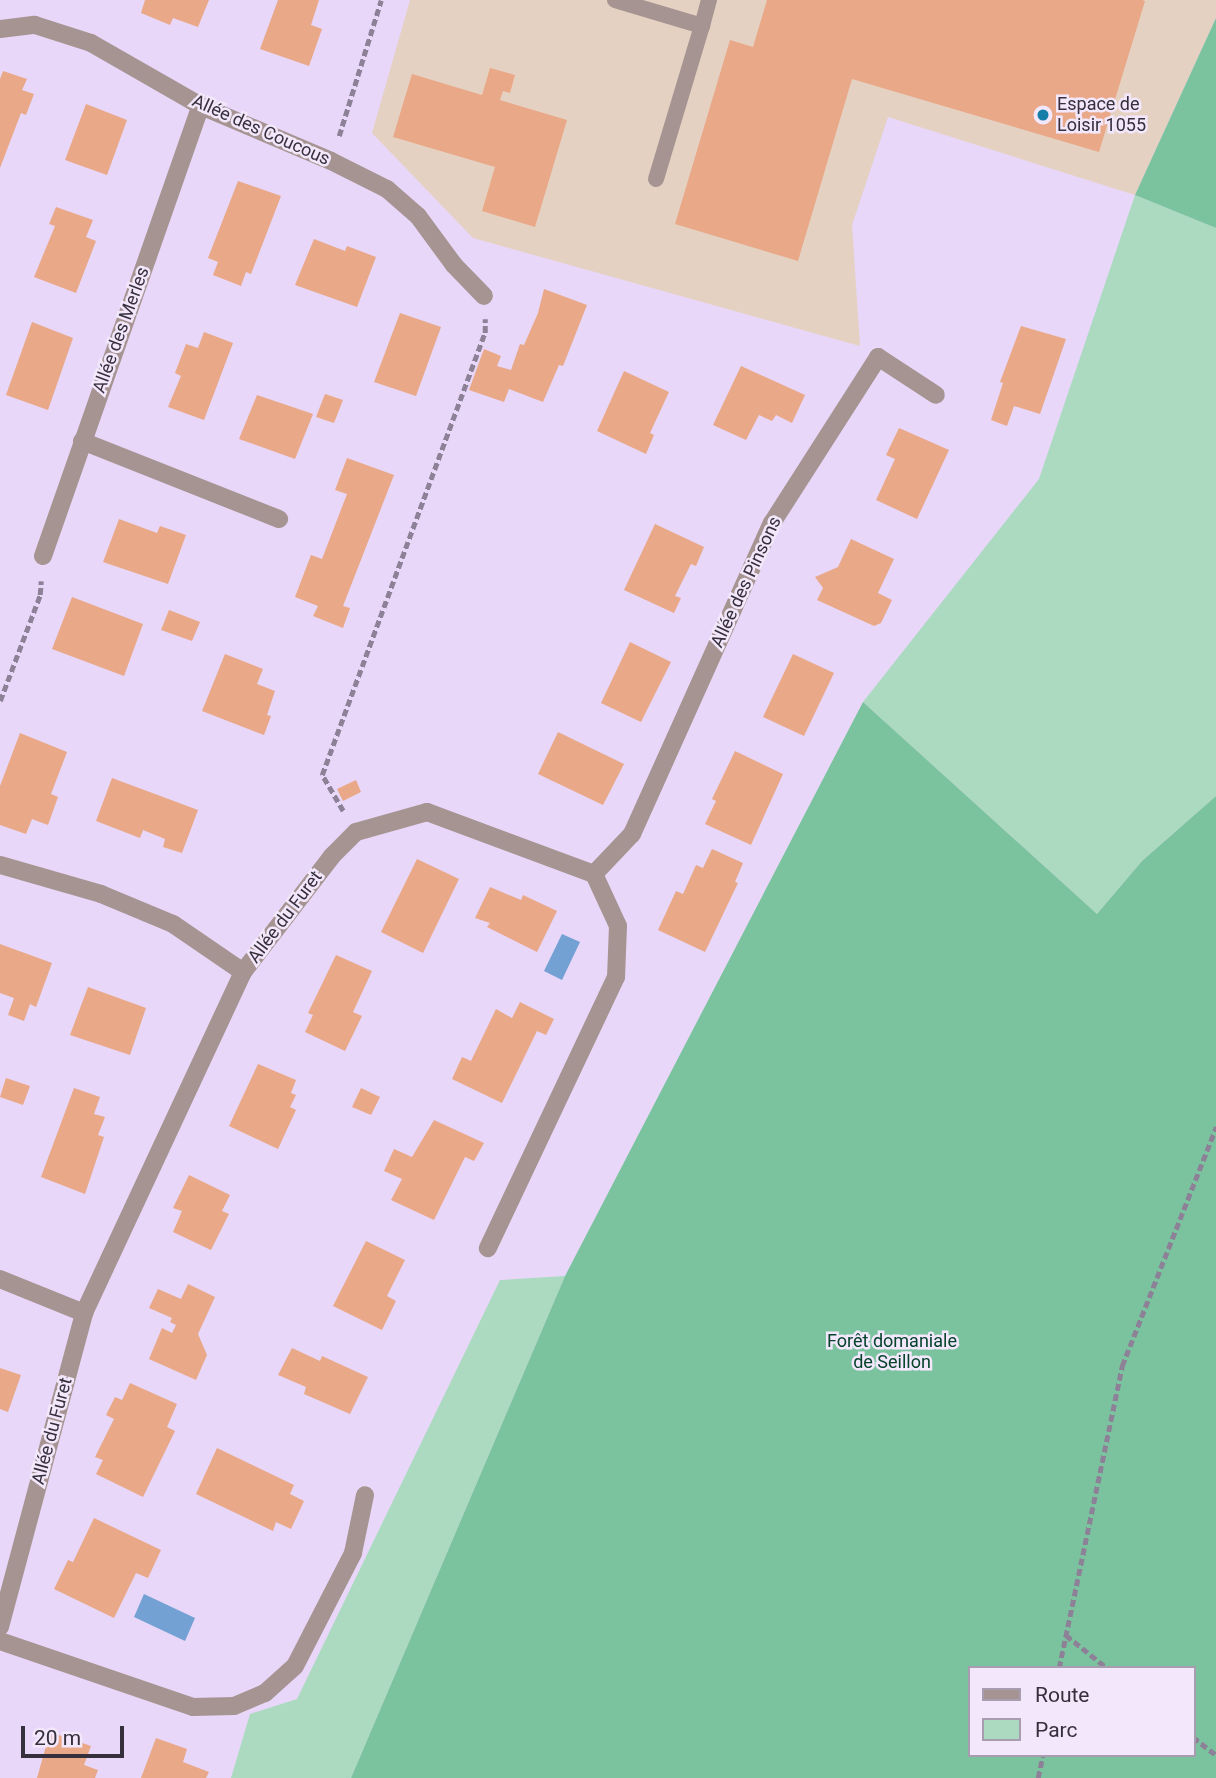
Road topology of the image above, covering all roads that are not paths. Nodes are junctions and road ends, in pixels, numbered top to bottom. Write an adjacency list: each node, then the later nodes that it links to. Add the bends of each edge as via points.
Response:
1 (615, 0): 3 (lane)
2 (709, 0): 3 (lane)
3 (702, 26): 6 (lane)
4 (0, 29): 5 (street, Allée des Coucous, via 35,25 90,43)
5 (201, 106): 7 (street, Allée des Coucous, via 387,189 418,216); 9 (street, Allée des Merles)
6 (656, 178)
7 (484, 296)
8 (936, 395): 13 (street, Allée des Pinsons, via 878,357 772,523 632,834)
9 (82, 440): 10 (street); 11 (street, Allée des Merles)
10 (279, 519)
11 (43, 556)
12 (0, 865): 14 (street, via 101,894 173,925)
13 (594, 874): 14 (street, Allée du Furet, via 427,812 356,832 331,856); 15 (street, via 618,926 616,977)
14 (243, 972): 17 (street, Allée du Furet)
15 (488, 1248)
16 (0, 1279): 17 (street)
17 (84, 1313): 19 (street, Allée du Furet)
18 (365, 1495): 20 (street, via 353,1553 295,1666 265,1693 234,1706 192,1707)
19 (0, 1627)
20 (0, 1641)

